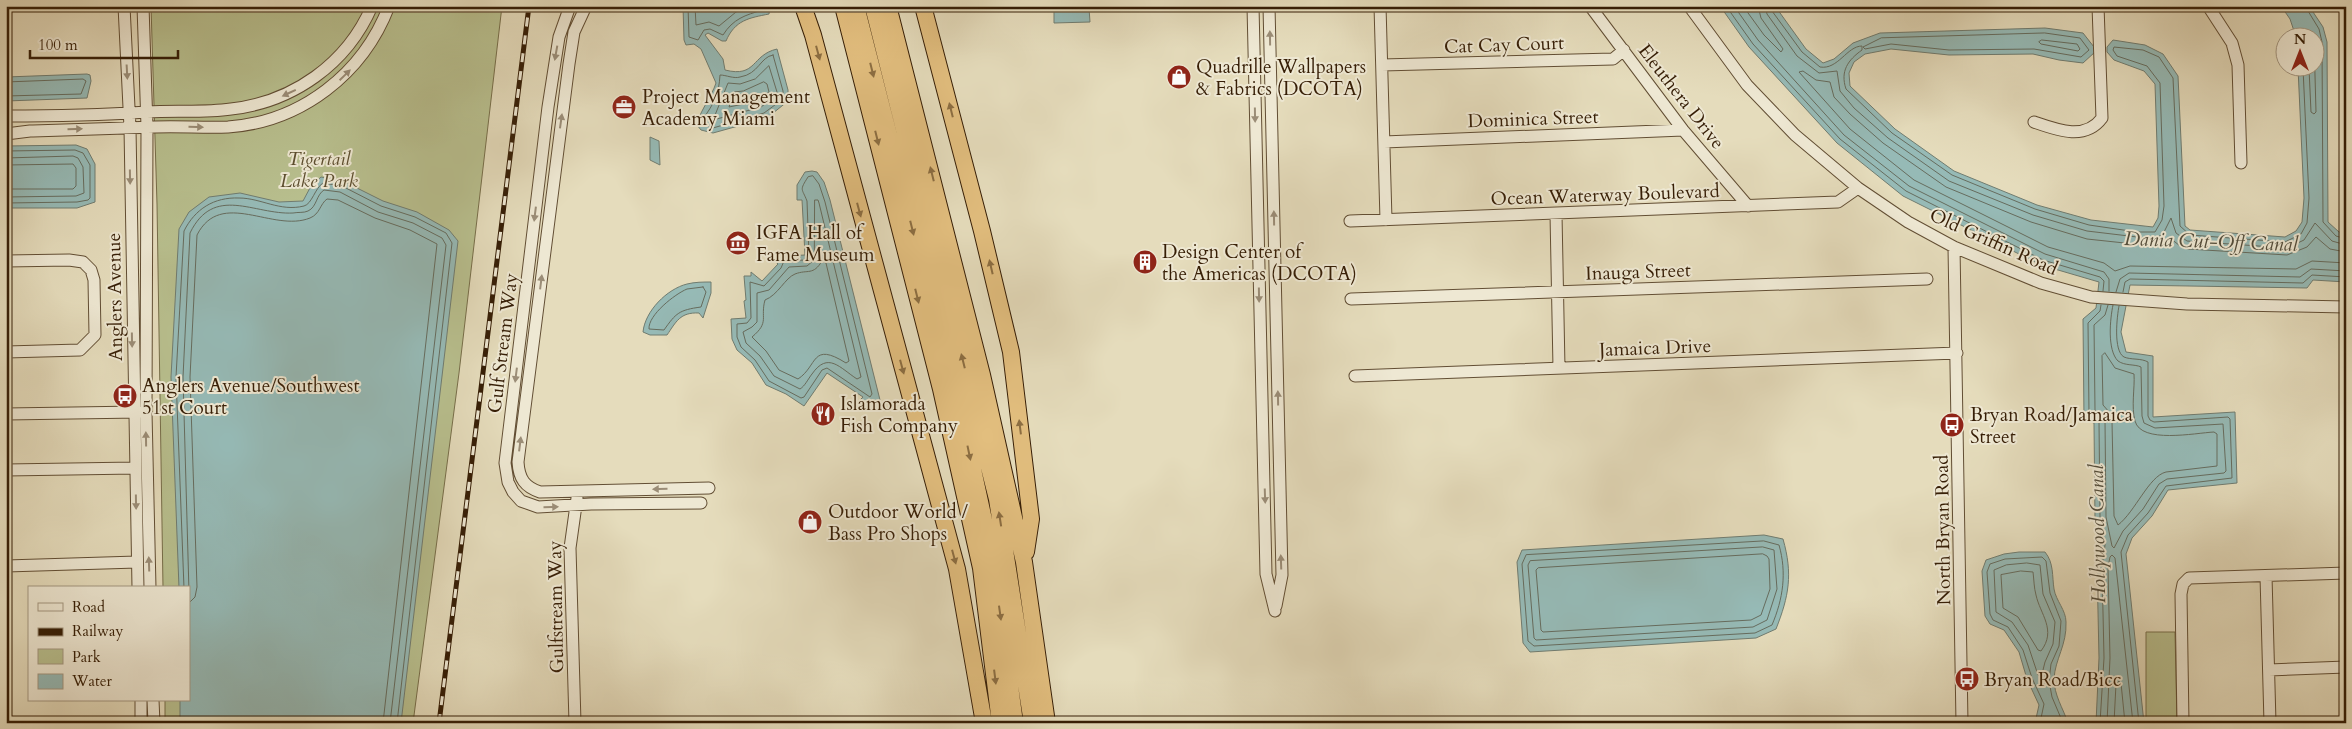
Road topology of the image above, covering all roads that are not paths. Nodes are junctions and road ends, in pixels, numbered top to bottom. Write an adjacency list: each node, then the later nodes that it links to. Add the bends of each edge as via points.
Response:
1 (124, 6): 23 (street, Anglers Avenue, one-way to 23)
2 (143, 6): 22 (street, Anglers Avenue)
3 (372, 6): 22 (street, one-way to 22, via 341,54 313,79 282,96 228,110)
4 (389, 6): 27 (street, one-way to 4, via 229,127 261,121 297,108 330,88 355,64 378,33)
5 (570, 6): 57 (street, Gulf Stream Way, one-way to 57, via 559,37 548,107 505,463 508,482 521,501 538,507)
6 (586, 6): 55 (street, Gulf Stream Way, one-way to 6, via 532,490 519,474 518,462 569,64 574,32)
7 (803, 6): 72 (highway, one-way to 72, via 957,569)
8 (843, 6): 73 (highway, one-way to 73, via 938,379 981,568)
9 (856, 6): 74 (highway, one-way to 74, via 966,437 994,566)
10 (873, 6): 75 (highway, one-way to 10, via 997,499)
11 (888, 6): 59 (highway, one-way to 11, via 982,375)
12 (924, 6): 59 (highway, one-way to 12, via 1031,519 1011,352)
13 (1253, 6): 14 (street, one-way to 14, via 1266,574 1275,610 1282,575)
14 (1269, 6)
15 (1380, 6): 21 (street)
16 (1590, 6): 20 (street, Eleuthera Drive)
17 (1689, 6): 34 (street, Old Griffin Road, via 1747,85 1795,135)
18 (2098, 6): 26 (street, via 2102,118 2095,128 2083,132)
19 (2208, 6): 33 (street, via 2232,43 2238,65)
20 (1624, 50): 21 (street, Cat Cay Court, via 1613,59); 30 (street, Eleuthera Drive)
21 (1382, 65): 32 (street)
22 (147, 112): 23 (street); 27 (street, Anglers Avenue)
23 (129, 114): 24 (street); 28 (street, Anglers Avenue)
24 (51, 115): 25 (street); 29 (street)
25 (12, 116): 31 (street)
26 (2034, 122)
27 (147, 127): 28 (street); 50 (street, Anglers Avenue)
28 (130, 128): 29 (street, one-way to 28); 49 (street, Anglers Avenue, one-way to 49)
29 (51, 130): 31 (street)
30 (1683, 130): 32 (street, Dominica Street); 35 (street, Eleuthera Drive)
31 (12, 134)
32 (1384, 142): 37 (street)
33 (2241, 163)
34 (1858, 188): 35 (street, Ocean Waterway Boulevard, via 1838,202); 39 (street, Old Griffin Road, via 1908,222)
35 (1748, 206): 36 (street, Ocean Waterway Boulevard)
36 (1556, 214): 37 (street, Ocean Waterway Boulevard); 42 (street)
37 (1386, 220): 38 (street, Ocean Waterway Boulevard)
38 (1350, 221)
39 (1954, 247): 44 (street, Old Griffin Road, via 2041,283 2092,296 2187,304); 46 (street, North Bryan Road)
40 (6, 261): 45 (street, via 83,262 91,270 94,280 95,335 80,350)
41 (1927, 279): 42 (street, Inauga Street)
42 (1558, 291): 43 (street, Inauga Street); 47 (street)
43 (1351, 299)
44 (2346, 307)
45 (6, 352)
46 (1956, 354): 47 (street, Jamaica Drive); 77 (street, North Bryan Road)
47 (1560, 368): 48 (street, Jamaica Drive)
48 (1355, 376)
49 (133, 412): 50 (street); 51 (street); 52 (street, Anglers Avenue)
50 (146, 412): 64 (street, Anglers Avenue, one-way to 50)
51 (6, 414)
52 (135, 468): 53 (street); 58 (street, Anglers Avenue, one-way to 58)
53 (6, 470)
54 (709, 488): 55 (street, Gulf Stream Way, one-way to 55)
55 (578, 491): 57 (street, Gulfstream Way)
56 (702, 503): 57 (street, Gulf Stream Way)
57 (576, 505): 71 (street, Gulfstream Way, via 570,548)
58 (137, 562): 60 (street); 63 (street, Anglers Avenue)
59 (1024, 562): 76 (highway)
60 (6, 566)
61 (2346, 573): 62 (street)
62 (2266, 576): 66 (street); 78 (street, via 2190,578 2183,584)
63 (138, 586)
64 (150, 586)
65 (2346, 667): 66 (street)
66 (2269, 670): 79 (street)
67 (141, 702): 69 (street)
68 (153, 702): 70 (street)
69 (141, 723)
70 (154, 723)
71 (575, 723)
72 (984, 723)
73 (1000, 723)
74 (1015, 723)
75 (1032, 723)
76 (1047, 723)
77 (1962, 723)
78 (2183, 723)
79 (2270, 723)

